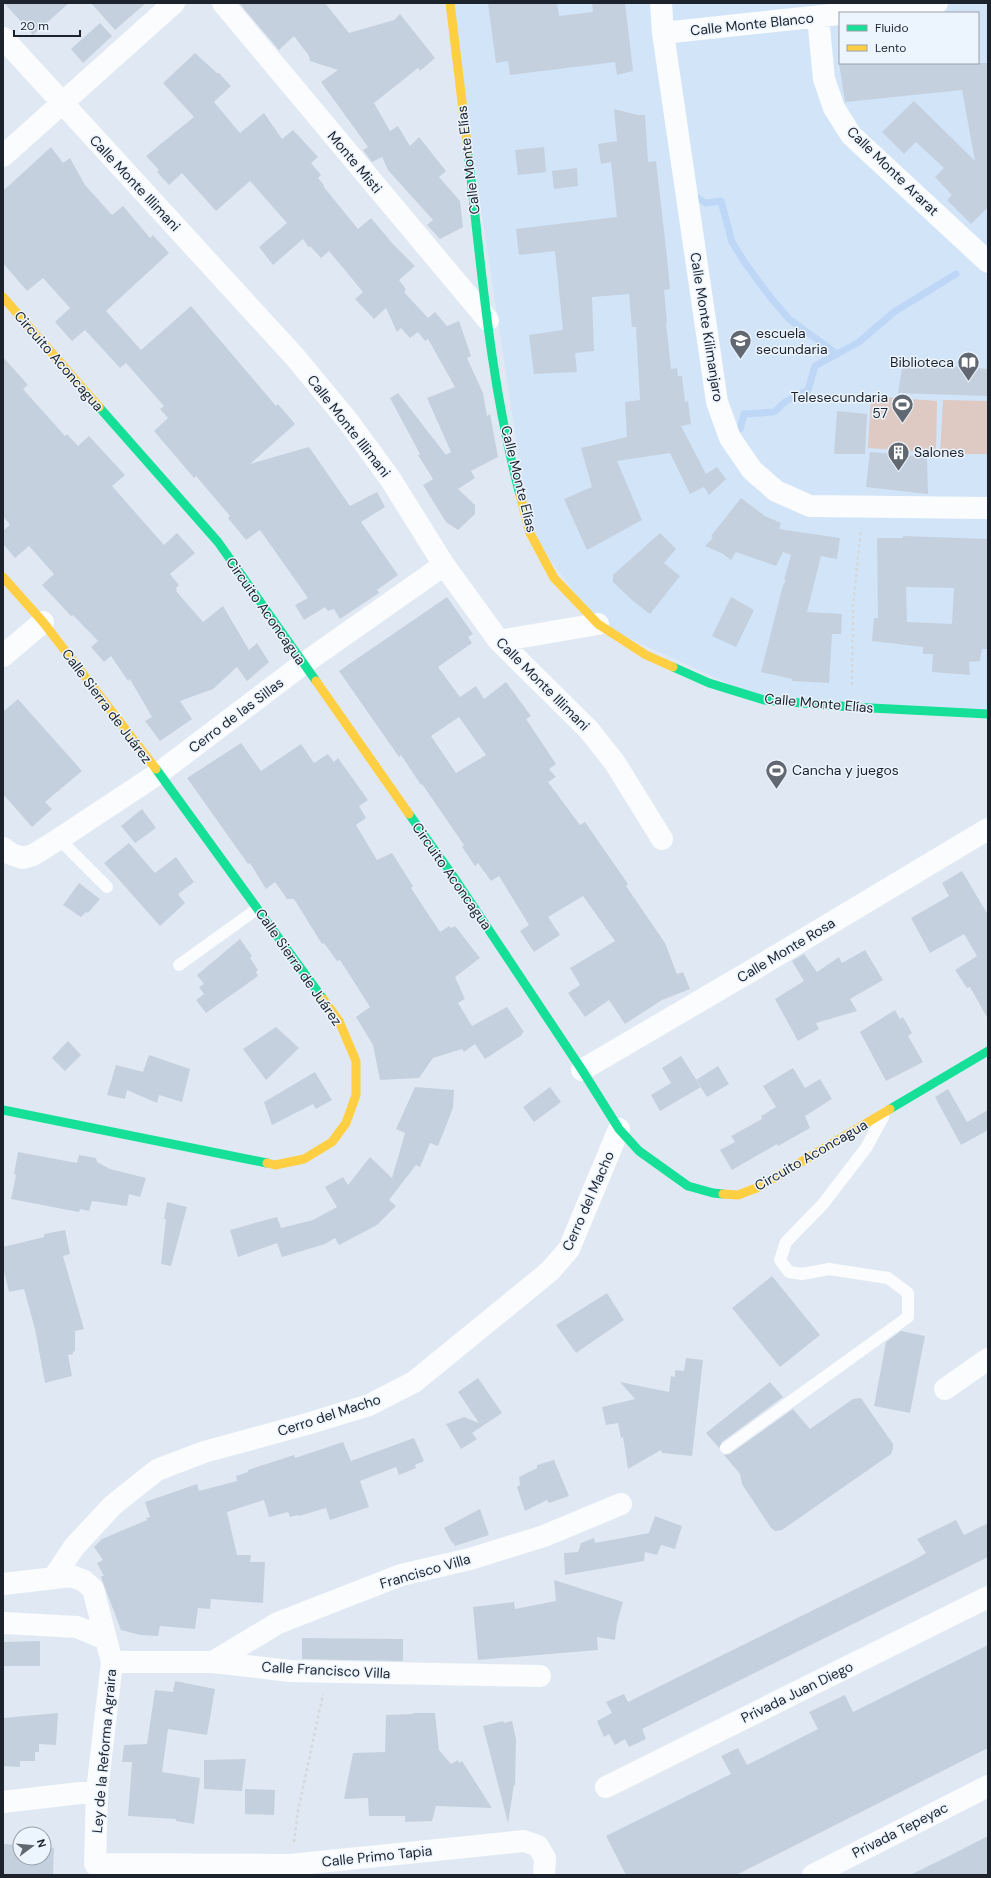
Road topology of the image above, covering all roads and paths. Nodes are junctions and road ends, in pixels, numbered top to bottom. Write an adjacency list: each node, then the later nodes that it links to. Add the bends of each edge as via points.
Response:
1 (174, 3): 11 (street)
2 (223, 3): 15 (street, Monte Misti)
3 (450, 3): 15 (street, Calle Monte Elías)
4 (661, 3): 9 (street, Calle Monte Kilimanjaro)
5 (936, 3): 6 (street)
6 (858, 12)
7 (839, 14): 8 (street, Calle Monte Blanco)
8 (818, 16): 9 (street, Calle Monte Blanco); 13 (street, Calle Monte Ararat, via 824,80 834,108 851,135)
9 (663, 33): 16 (street, Calle Monte Kilimanjaro, via 717,402 730,438 752,470 776,490 810,506)
10 (3, 38): 11 (street, Calle Monte Illimani)
11 (62, 103): 12 (street); 18 (street, Calle Monte Illimani, via 295,357 348,421 391,480)
12 (3, 156)
13 (988, 262)
14 (3, 298): 24 (street, Circuito Aconcagua, via 218,542)
15 (488, 320): 21 (street, Calle Monte Elías, via 500,401 530,533 554,578)
16 (864, 507): 17 (street, Calle Monte Kilimanjaro); 25 (path, via 852,605)
17 (988, 508)
18 (444, 565): 22 (street, Calle Monte Illimani); 24 (street, Cerro de las Sillas)
19 (3, 577): 20 (street, Calle Sierra de Juárez)
20 (43, 622): 23 (street); 27 (street, Calle Sierra de Juárez)
21 (598, 624): 22 (street); 25 (street, Calle Monte Elías, via 646,655 709,683 764,700)
22 (499, 641): 30 (street, Calle Monte Illimani, via 589,730 615,763)
23 (3, 656)
24 (303, 664): 27 (street, Cerro de las Sillas); 36 (street, Circuito Aconcagua, via 453,876)
25 (852, 707): 26 (street, Calle Monte Elías)
26 (988, 714)
27 (159, 774): 29 (street, Cerro de las Sillas); 33 (street, Calle Sierra de Juárez)
28 (988, 829): 36 (street, Calle Monte Rosa)
29 (60, 839): 31 (street, Cerro de las Sillas, via 23,858); 32 (lane)
30 (662, 839)
31 (3, 848)
32 (107, 886)
33 (257, 909): 34 (lane); 37 (street, Calle Sierra de Juárez, via 339,1021 356,1061 356,1095 346,1123 332,1142 304,1159 275,1165)
34 (179, 965)
35 (988, 1052): 38 (street, Circuito Aconcagua)
36 (582, 1070): 39 (street, Circuito Aconcagua)
37 (3, 1110)
38 (886, 1112): 39 (street, Circuito Aconcagua, via 759,1188 738,1195 713,1193 688,1186 639,1151); 42 (lane, via 866,1148 823,1204 786,1242 780,1260 789,1272 802,1274 829,1269 888,1278 908,1293 908,1317)
39 (619, 1129): 44 (street, Cerro del Macho, via 569,1250 550,1271 414,1382 369,1405 204,1452 157,1470 113,1505 74,1547)
40 (988, 1358): 41 (street)
41 (945, 1389)
42 (726, 1448)
43 (621, 1504): 50 (street, Francisco Villa, via 544,1536 470,1559 394,1578 278,1623)
44 (54, 1577): 45 (street); 48 (street, via 72,1576 84,1581 93,1589)
45 (3, 1584)
46 (988, 1597): 54 (street, Privada Juan Diego)
47 (3, 1623): 48 (street, via 77,1626)
48 (106, 1639): 49 (street)
49 (112, 1662): 50 (street, Calle Francisco Villa); 55 (street, Ley de la Reforma Agraira)
50 (213, 1662): 51 (street, Calle Francisco Villa, via 290,1672)
51 (328, 1672): 52 (street, Calle Francisco Villa); 58 (path, via 298,1811)
52 (540, 1676)
53 (988, 1786): 60 (street, Privada Tepeyac)
54 (606, 1787)
55 (97, 1791): 56 (street); 57 (street, Ley de la Reforma Agraira)
56 (3, 1802)
57 (95, 1864): 58 (street, Calle Primo Tapia)
58 (290, 1870): 59 (street, Calle Primo Tapia, via 524,1841 538,1846 545,1858)
59 (544, 1875)
60 (813, 1875)

